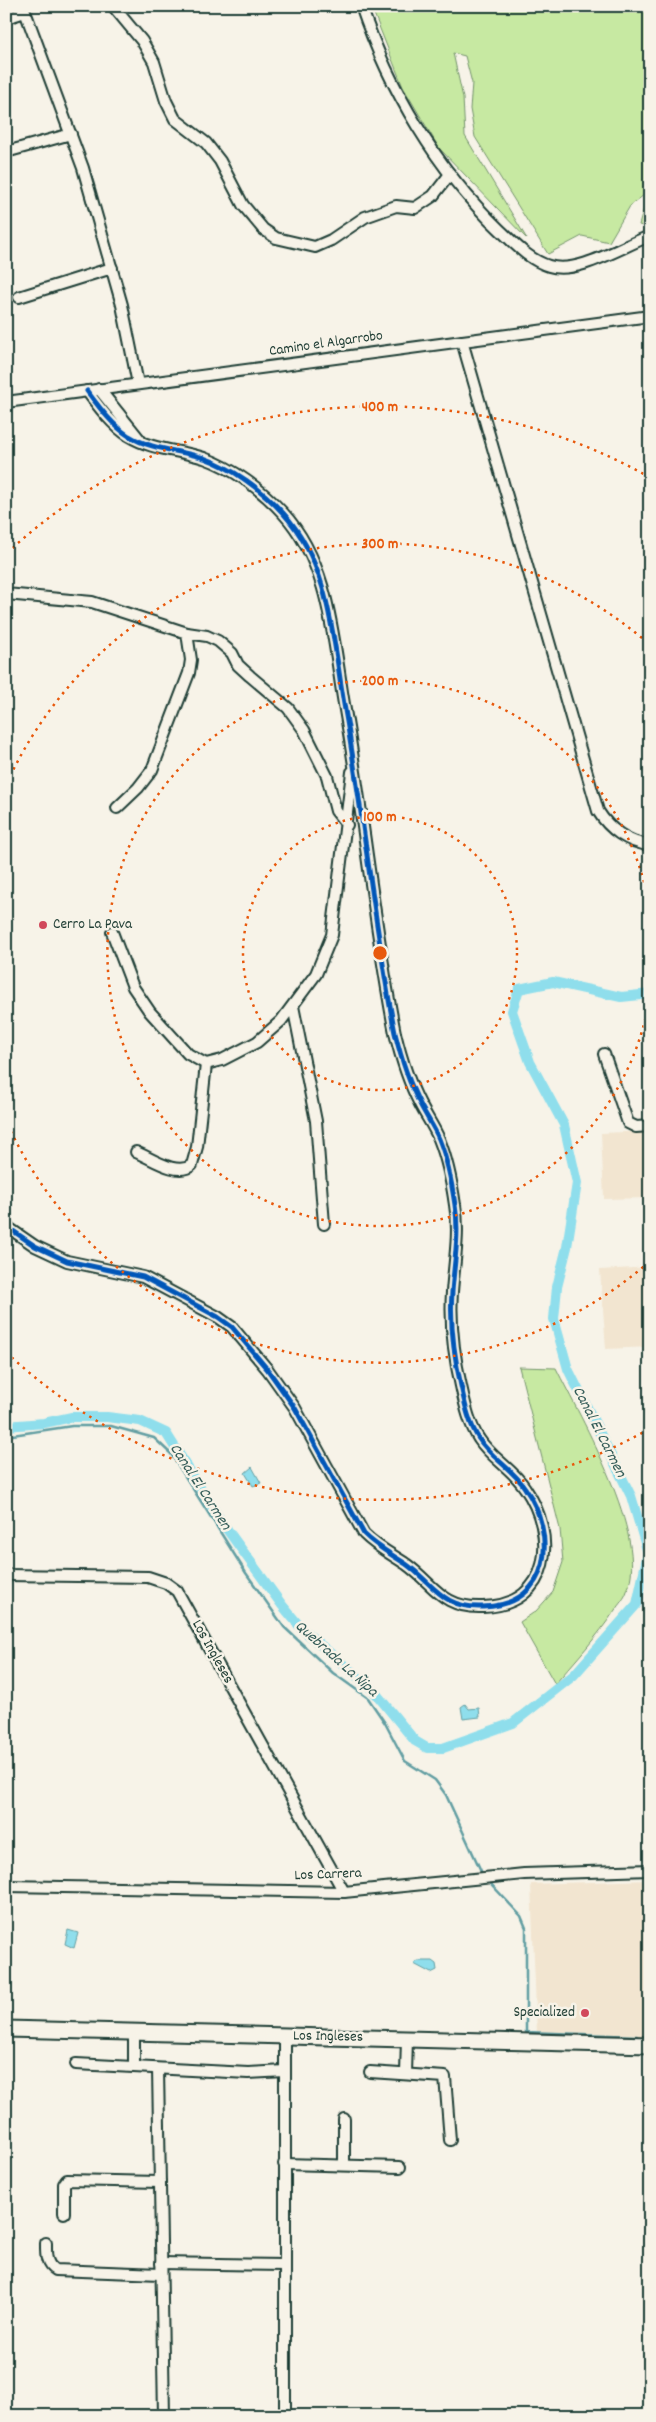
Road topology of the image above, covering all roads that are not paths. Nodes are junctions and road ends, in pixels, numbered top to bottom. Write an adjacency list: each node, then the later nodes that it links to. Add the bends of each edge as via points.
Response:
1 (113, 6): 7 (street, via 154,62 175,119 206,143 220,161 243,205 263,229 276,238 315,247 366,217 396,206 415,208 433,196)
2 (360, 6): 7 (street, via 404,105)
3 (24, 9): 4 (street); 5 (street)
4 (6, 18)
5 (71, 134): 6 (street); 9 (street)
6 (6, 152)
7 (450, 174): 8 (street, via 524,253 550,266 570,267 589,262)
8 (650, 236)
9 (112, 268): 10 (street); 13 (street)
10 (19, 297)
11 (650, 316): 12 (street, Camino el Algarrobo)
12 (462, 341): 13 (street, Camino el Algarrobo); 23 (street, via 598,810 620,834)
13 (138, 384): 14 (street, Camino el Algarrobo)
14 (100, 389): 15 (street, Camino el Algarrobo); 17 (street)
15 (87, 391): 16 (street, Camino el Algarrobo); 17 (street, via 113,423)
16 (6, 402)
17 (142, 442): 20 (street, via 204,458 232,472 274,503 301,535 321,580)
18 (6, 594): 19 (street, via 92,602)
19 (187, 633): 21 (street, via 191,660 189,673 155,764 144,782); 22 (street, via 218,640 232,653 238,665 288,708 316,751 331,786 336,811)
20 (354, 756): 22 (street); 31 (street, via 397,1043 408,1077 439,1139 456,1206 452,1318 461,1385 478,1439 516,1476 538,1515 545,1556 543,1567 531,1587 506,1602 488,1606 468,1606 444,1598 406,1564 379,1548 364,1534 295,1408 232,1327 143,1277 67,1260 35,1246)
21 (117, 808)
22 (347, 824): 25 (street, via 332,935 316,974)
23 (650, 845)
24 (112, 932): 27 (street, via 133,987 150,1012 188,1054)
25 (293, 1006): 27 (street, via 257,1042 222,1060); 30 (street, via 316,1121)
26 (604, 1054): 28 (street, via 628,1123 636,1127)
27 (206, 1064): 29 (street, via 192,1165 184,1170 174,1169)
28 (650, 1126)
29 (136, 1152)
30 (324, 1224)
31 (6, 1226)
32 (6, 1575): 35 (street, Los Ingleses, via 148,1577 160,1580 177,1591)
33 (650, 1870): 35 (street, Los Carrera, via 524,1874)
34 (6, 1886): 35 (street, Los Carrera)
35 (344, 1892)
36 (6, 2029): 37 (street, Los Ingleses)
37 (134, 2032): 38 (street, Los Ingleses); 42 (street)
38 (285, 2036): 39 (street, Los Ingleses); 44 (street)
39 (407, 2039): 40 (street, Los Ingleses); 46 (street)
40 (650, 2045)
41 (76, 2064): 42 (street)
42 (134, 2066): 43 (street)
43 (158, 2069): 44 (street, via 248,2073); 52 (street)
44 (285, 2071): 49 (street)
45 (370, 2072): 46 (street)
46 (406, 2074): 48 (street, via 445,2076)
47 (344, 2120): 50 (street)
48 (450, 2140)
49 (284, 2164): 50 (street); 55 (street)
50 (344, 2165): 51 (street)
51 (400, 2167)
52 (160, 2182): 53 (street, via 67,2180 64,2184); 56 (street)
53 (64, 2213)
54 (46, 2243): 56 (street, via 47,2260 50,2268 55,2270)
55 (284, 2265): 56 (street); 58 (street)
56 (161, 2269): 57 (street)
57 (164, 2416)
58 (285, 2416)

